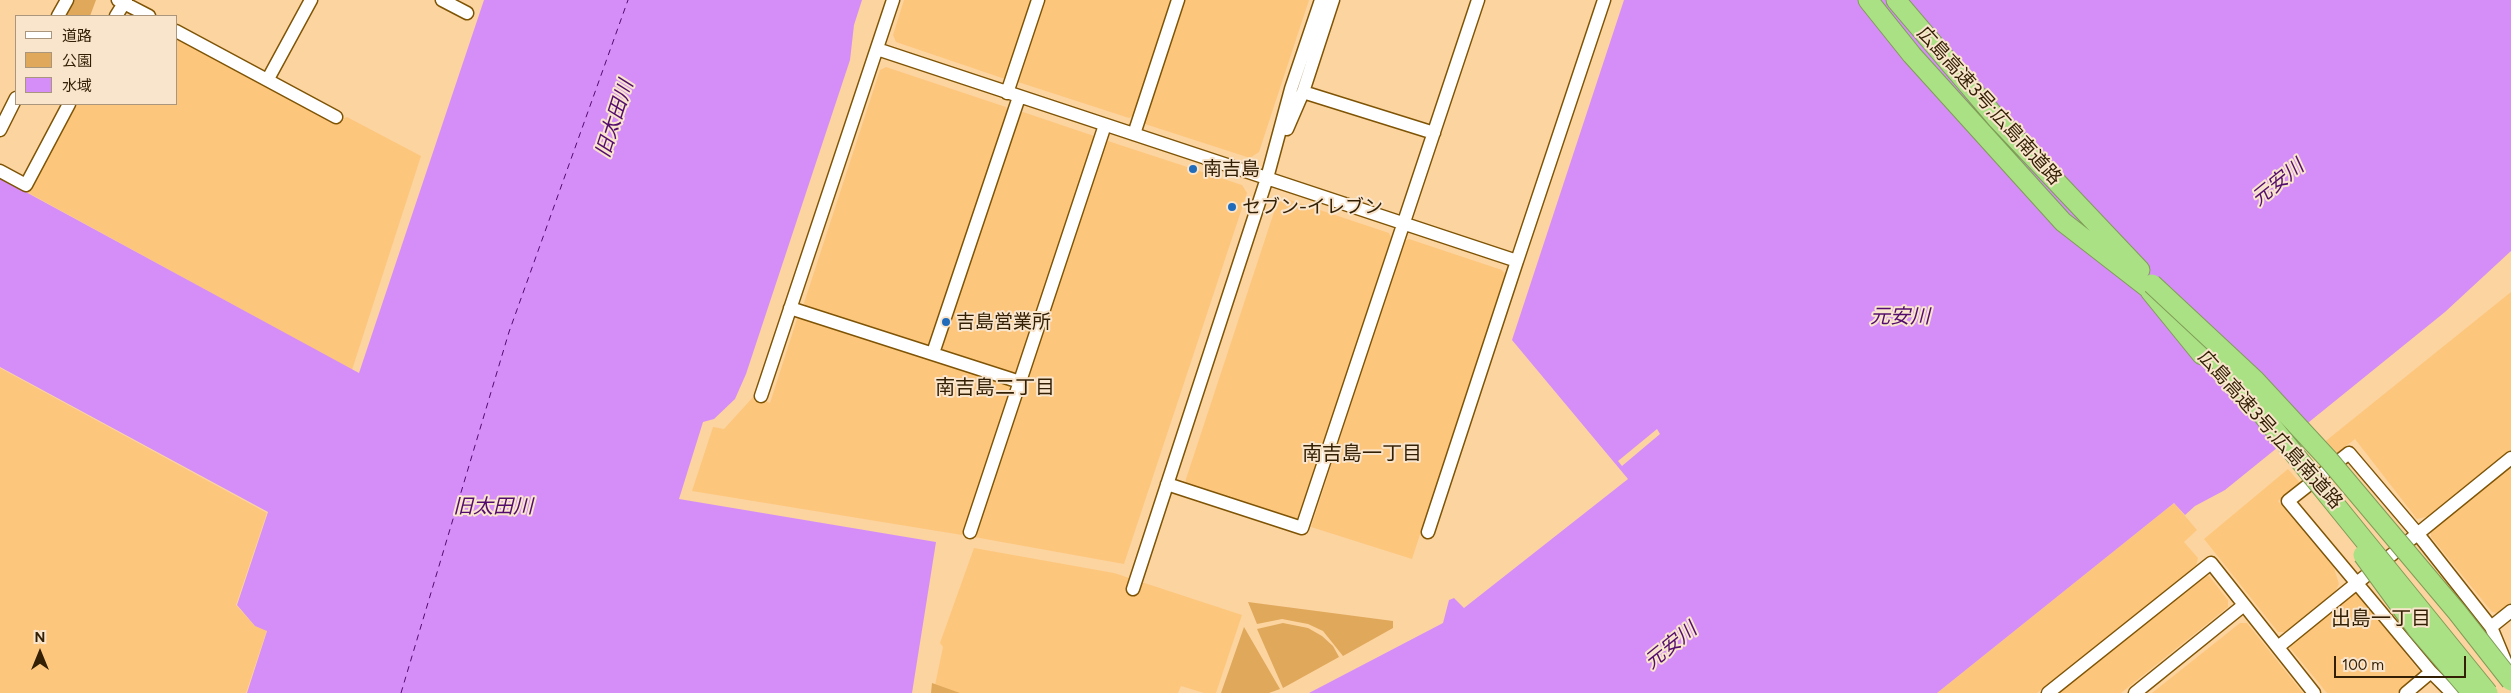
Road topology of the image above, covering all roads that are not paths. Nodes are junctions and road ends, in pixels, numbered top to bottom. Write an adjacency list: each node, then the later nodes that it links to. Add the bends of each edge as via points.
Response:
1 (66, 0): 16 (street)
2 (311, 0): 21 (street)
3 (442, 0): 15 (street)
4 (893, 0): 20 (street)
5 (1038, 0): 23 (street)
6 (1178, 0): 30 (street)
7 (1321, 0): 32 (street, via 1291,89)
8 (1333, 0): 22 (street)
9 (1478, 0): 29 (street)
10 (1604, 0): 34 (street)
11 (1868, 0): 35 (highway, via 1912,55 2063,222)
12 (1896, 0): 35 (highway, 広島高速3号;広島南道路, via 1998,120)
13 (1910, 0): 35 (highway, via 2073,183)
14 (123, 1): 17 (street); 18 (street)
15 (467, 14)
16 (58, 15)
17 (116, 15)
18 (147, 15)
19 (178, 32): 21 (street)
20 (877, 50): 23 (street); 36 (street)
21 (268, 79): 26 (street)
22 (1303, 92): 29 (street); 32 (street)
23 (1013, 95): 27 (street); 37 (street)
24 (15, 100): 28 (street)
25 (68, 105): 31 (street, via 26,185)
26 (336, 117)
27 (1105, 125): 30 (street); 39 (street)
28 (0, 130)
29 (1434, 133): 33 (street)
30 (1134, 134): 32 (street)
31 (0, 171)
32 (1267, 178): 33 (street); 42 (street)
33 (1403, 223): 34 (street); 42 (street, via 1302,528)
34 (1517, 261): 45 (street)
35 (2150, 286): 38 (highway, 広島高速3号;広島南道路); 43 (highway, 広島高速3号;広島南道路, bridge); 55 (highway, bridge, via 2255,380 2329,460)
36 (790, 308): 37 (street); 40 (street)
37 (933, 353): 39 (street)
38 (2202, 355): 43 (highway, 広島高速3号;広島南道路, bridge); 61 (highway, bridge, via 2348,535 2417,629)
39 (1020, 382): 44 (street)
40 (760, 396)
41 (2511, 458): 46 (street)
42 (1166, 484): 48 (street)
43 (2350, 520): 62 (highway, bridge)
44 (970, 532)
45 (1428, 532)
46 (2417, 533): 47 (street); 47 (street, via 2349,454 2288,501); 51 (street)
47 (2356, 582): 52 (street); 53 (street)
48 (1132, 589)
49 (2244, 605): 52 (street); 56 (street, via 2211,563); 57 (street)
50 (2511, 611): 51 (street)
51 (2491, 627): 54 (street, via 2501,647 2505,666)
52 (2278, 647): 58 (street)
53 (2431, 672): 59 (street); 60 (street)
54 (2511, 672)
55 (2511, 681)
56 (2051, 692)
57 (2135, 693)
58 (2314, 693)
59 (2406, 693)
60 (2452, 693)
61 (2472, 693)
62 (2488, 693)

